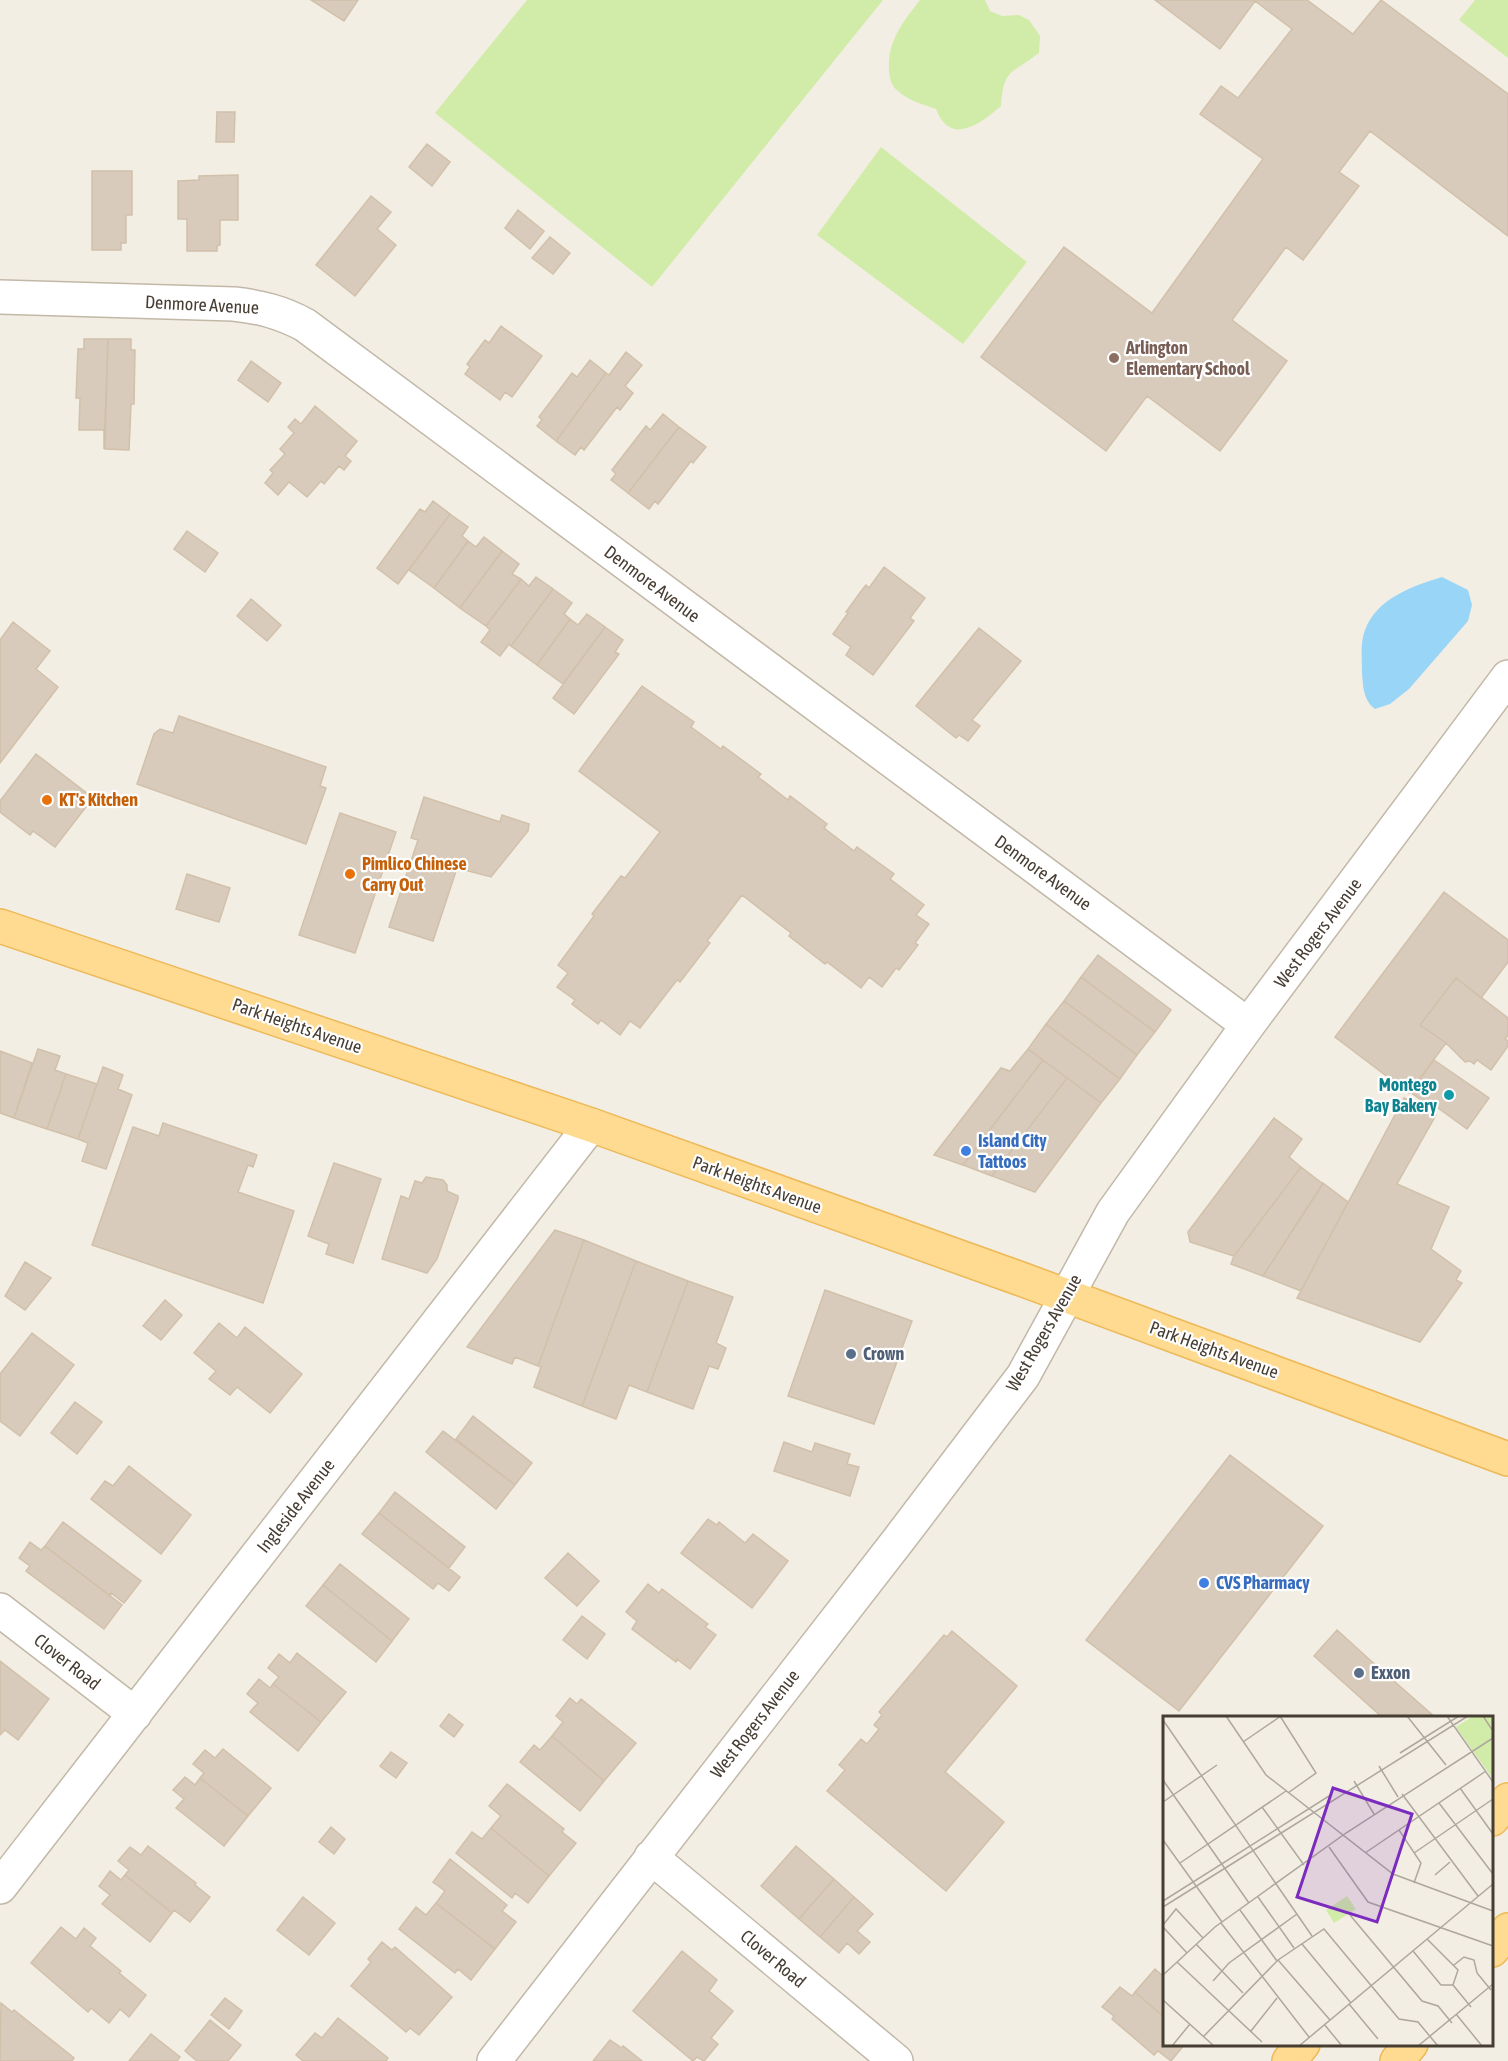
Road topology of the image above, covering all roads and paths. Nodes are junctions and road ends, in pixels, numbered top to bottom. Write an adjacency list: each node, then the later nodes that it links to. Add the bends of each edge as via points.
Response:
1 (0, 297): 4 (street, Denmore Avenue, via 234,304 263,308 296,320)
2 (1508, 677): 4 (street, West Rogers Avenue)
3 (0, 926): 5 (main road, Park Heights Avenue)
4 (1248, 1025): 6 (street, West Rogers Avenue, via 1113,1212)
5 (591, 1125): 6 (main road, Park Heights Avenue); 9 (street, Ingleside Avenue)
6 (1066, 1296): 7 (main road, Park Heights Avenue); 12 (street, West Rogers Avenue, via 1023,1376)
7 (1508, 1459)
8 (0, 1610): 9 (street, Clover Road)
9 (135, 1714): 13 (street, Ingleside Avenue)
10 (1508, 1800): 11 (main road)
11 (1493, 1817)
12 (651, 1857): 18 (street, West Rogers Avenue); 19 (street, Clover Road)
13 (0, 1887)
14 (1508, 1930): 15 (main road)
15 (1493, 1948)
16 (1301, 2046): 20 (main road)
17 (1409, 2046): 21 (main road)
18 (494, 2061)
19 (896, 2061)
20 (1289, 2061)
21 (1396, 2061)

